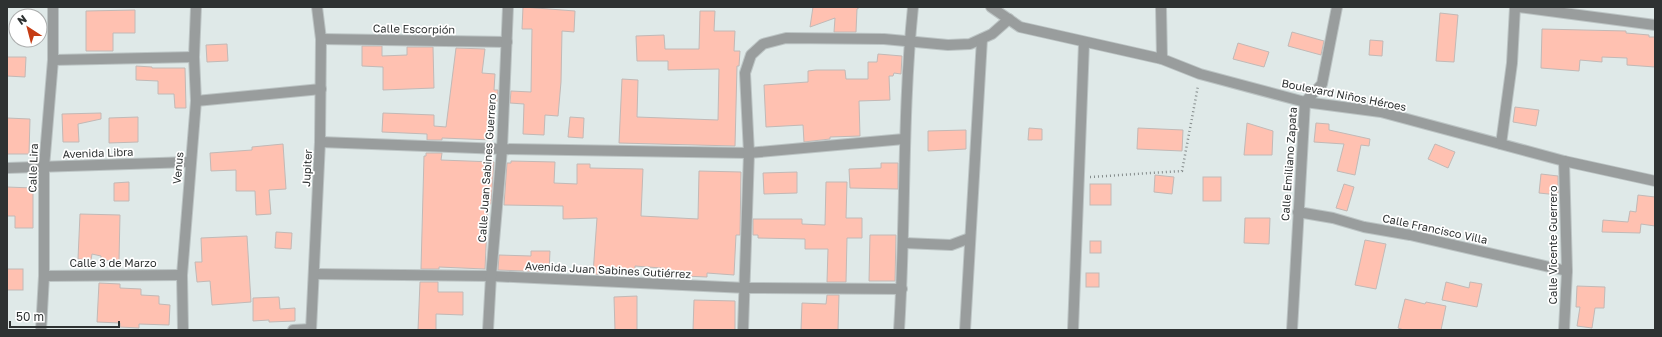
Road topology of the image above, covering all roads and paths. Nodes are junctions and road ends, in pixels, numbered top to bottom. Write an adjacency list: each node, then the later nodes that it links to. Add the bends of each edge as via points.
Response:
1 (53, 7): 19 (street, Calle Lira)
2 (196, 7): 17 (street, Venus)
3 (317, 7): 12 (street, Jupiter)
4 (508, 7): 15 (street, Calle Juan Sabines Guerrero)
5 (914, 7): 14 (street)
6 (991, 7): 10 (street, Boulevard Niños Héroes)
7 (1161, 7): 18 (street)
8 (1337, 7): 23 (street, Calle Emiliano Zapata, via 1322,84)
9 (1516, 7): 11 (street); 26 (street, via 1512,63)
10 (1008, 19): 13 (street, via 992,34); 16 (street, Boulevard Niños Héroes, via 1020,27)
11 (1655, 25)
12 (321, 39): 15 (street, Calle Escorpión); 21 (street, Jupiter)
13 (982, 39): 14 (street, via 970,44 948,45); 36 (street)
14 (910, 41): 24 (street); 28 (street, via 786,38 762,44 751,55 745,73)
15 (507, 42): 27 (street, Calle Juan Sabines Guerrero)
16 (1084, 43): 18 (street, Boulevard Niños Héroes); 33 (street)
17 (194, 56): 19 (street); 22 (street, Venus)
18 (1162, 59): 20 (street, Boulevard Niños Héroes)
19 (53, 60): 31 (street, Calle Lira)
20 (1200, 74): 23 (street, Boulevard Niños Héroes); 33 (path, via 1182,171)
21 (321, 89): 22 (street); 25 (street, Jupiter)
22 (196, 100): 30 (street, Venus)
23 (1305, 102): 26 (street, Boulevard Niños Héroes, via 1381,112); 35 (street, Calle Emiliano Zapata)
24 (904, 139): 28 (street); 37 (street)
25 (320, 142): 27 (street); 39 (street, Jupiter)
26 (1501, 144): 29 (street, Boulevard Niños Héroes)
27 (502, 149): 28 (street); 42 (street, Calle Juan Sabines Guerrero)
28 (749, 153): 43 (street)
29 (1564, 161): 34 (street, Boulevard Niños Héroes); 38 (street, Calle Vicente Guerrero)
30 (190, 162): 31 (street, Avenida Libra); 40 (street, Venus)
31 (44, 167): 32 (street, Avenida Libra); 41 (street, Calle Lira)
32 (7, 168)
33 (1077, 178): 53 (street)
34 (1655, 181)
35 (1298, 212): 38 (street, Calle Francisco Villa); 54 (street, Calle Emiliano Zapata)
36 (970, 238): 37 (street, via 951,245); 52 (street)
37 (904, 243): 44 (street)
38 (1567, 271): 55 (street, Calle Vicente Guerrero)
39 (314, 274): 42 (street, Avenida Juan Sabines Gutiérrez); 48 (street, Jupiter)
40 (182, 275): 41 (street, Calle 3 de Marzo); 46 (street, Venus)
41 (44, 276): 45 (street, Calle Lira)
42 (491, 276): 43 (street, Avenida Juan Sabines Gutiérrez); 49 (street, Calle Juan Sabines Guerrero)
43 (746, 288): 44 (street, Avenida Juan Sabines Gutiérrez); 50 (street)
44 (902, 290): 51 (street)
45 (41, 330)
46 (184, 330)
47 (293, 330): 48 (street)
48 (311, 330)
49 (488, 330)
50 (743, 330)
51 (899, 330)
52 (965, 330)
53 (1073, 330)
54 (1292, 330)
55 (1564, 330)

